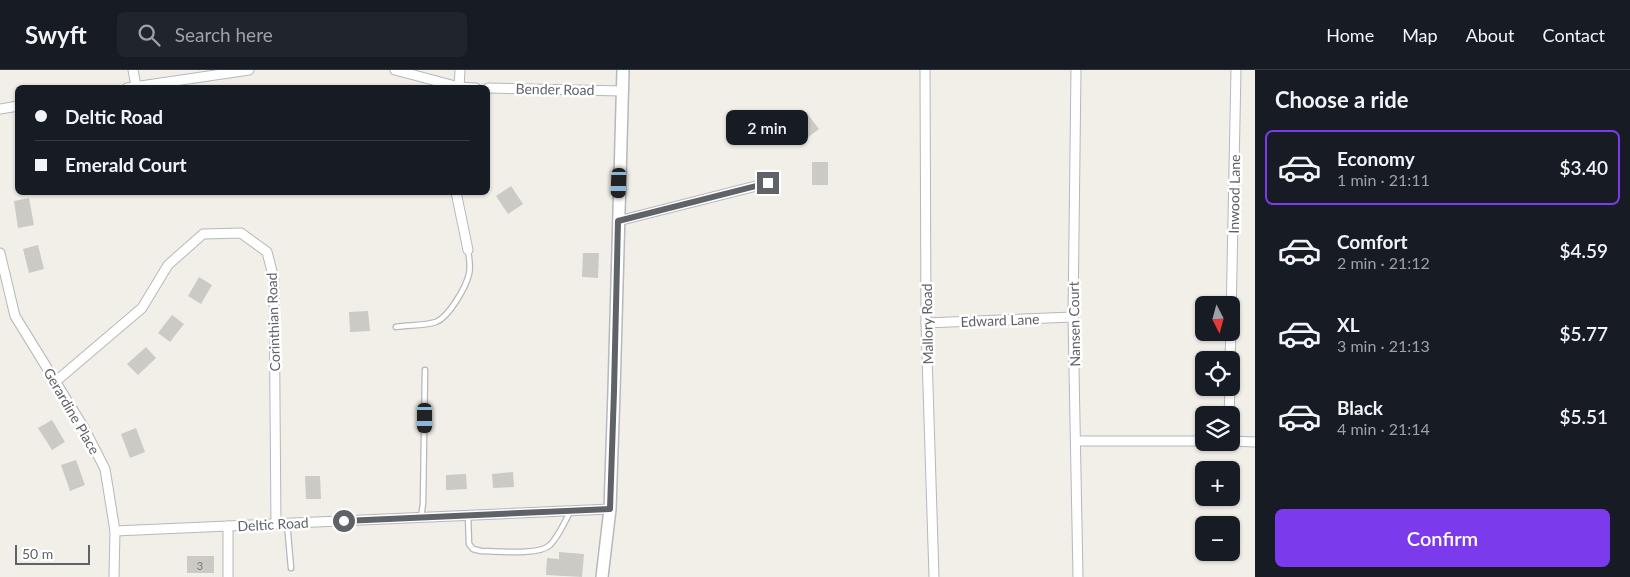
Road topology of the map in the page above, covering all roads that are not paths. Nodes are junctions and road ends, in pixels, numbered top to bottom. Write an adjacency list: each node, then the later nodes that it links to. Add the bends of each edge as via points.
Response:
1 (133, 70): 9 (street)
2 (249, 70): 10 (street)
3 (395, 70): 11 (street)
4 (460, 70): 12 (street)
5 (623, 70): 14 (street)
6 (925, 70): 24 (street, Mallory Road)
7 (1076, 70): 23 (street, Nansen Court)
8 (1236, 70): 22 (street, Inwood Lane)
9 (131, 85)
10 (145, 85)
11 (451, 85)
12 (459, 85)
13 (490, 88): 14 (street, Bender Road)
14 (622, 90): 19 (street)
15 (15, 106): 16 (street)
16 (0, 109)
17 (768, 183): 19 (street)
18 (457, 195): 20 (street)
19 (618, 221): 32 (street)
20 (468, 250): 25 (lane, via 469,274 462,292 446,313 437,321)
21 (0, 253): 27 (street, Gerardine Place, via 15,316)
22 (1231, 296)
23 (1073, 317): 24 (street, Edward Lane); 28 (street, Nansen Court)
24 (926, 323): 44 (street, Mallory Road)
25 (396, 327)
26 (425, 370): 35 (lane, via 423,504)
27 (55, 382): 37 (street, Corinthian Road, via 142,308 168,265 203,234 241,233 267,252 274,280); 39 (street, Gerardine Place, via 84,428 104,469)
28 (1076, 441): 29 (street); 45 (street, Nansen Court)
29 (1195, 441)
30 (1240, 441): 31 (street)
31 (1255, 442)
32 (610, 509): 33 (street, Deltic Road); 43 (street)
33 (571, 511): 34 (street, Deltic Road); 34 (lane, via 549,546 528,552 474,549 469,544)
34 (468, 515): 35 (street, Deltic Road)
35 (420, 517): 36 (street, Deltic Road)
36 (288, 523): 37 (street, Deltic Road); 40 (lane)
37 (276, 524): 38 (street, Deltic Road)
38 (228, 526): 39 (street, Deltic Road); 42 (street)
39 (115, 531): 41 (street, Gerardine Place)
40 (291, 568)
41 (114, 577)
42 (228, 577)
43 (602, 577)
44 (934, 577)
45 (1078, 577)

